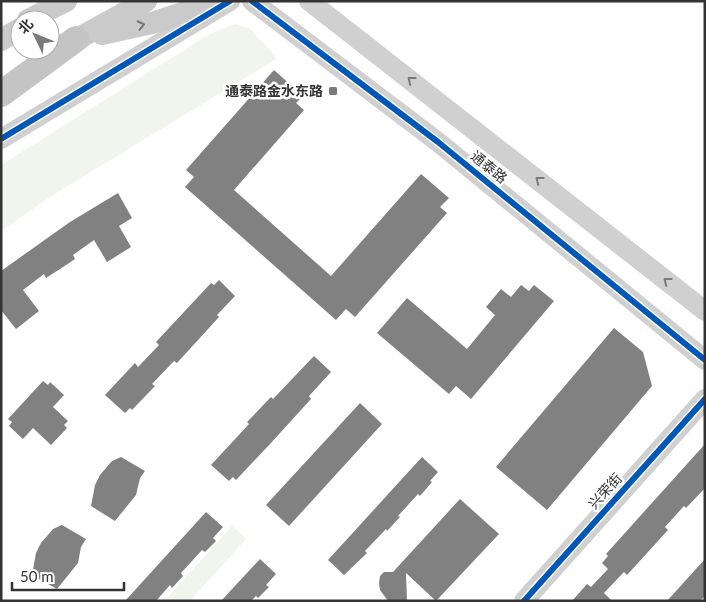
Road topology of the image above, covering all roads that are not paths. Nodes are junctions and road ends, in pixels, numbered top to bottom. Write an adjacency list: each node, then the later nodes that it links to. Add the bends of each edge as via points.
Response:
1 (67, 1): 7 (main road); 8 (main road)
2 (146, 1): 9 (main road)
3 (219, 1): 9 (main road, one-way to 3, via 152,23)
4 (230, 1): 12 (street)
5 (252, 1): 14 (street, 通泰路, via 438,142)
6 (309, 1): 13 (street, 通泰路, one-way to 6)
7 (49, 10)
8 (52, 10)
9 (76, 40): 10 (main road); 11 (highway)
10 (1, 82)
11 (1, 94)
12 (1, 139)
13 (705, 311)
14 (705, 360)
15 (705, 399): 16 (street, 兴荣街)
16 (524, 601)

